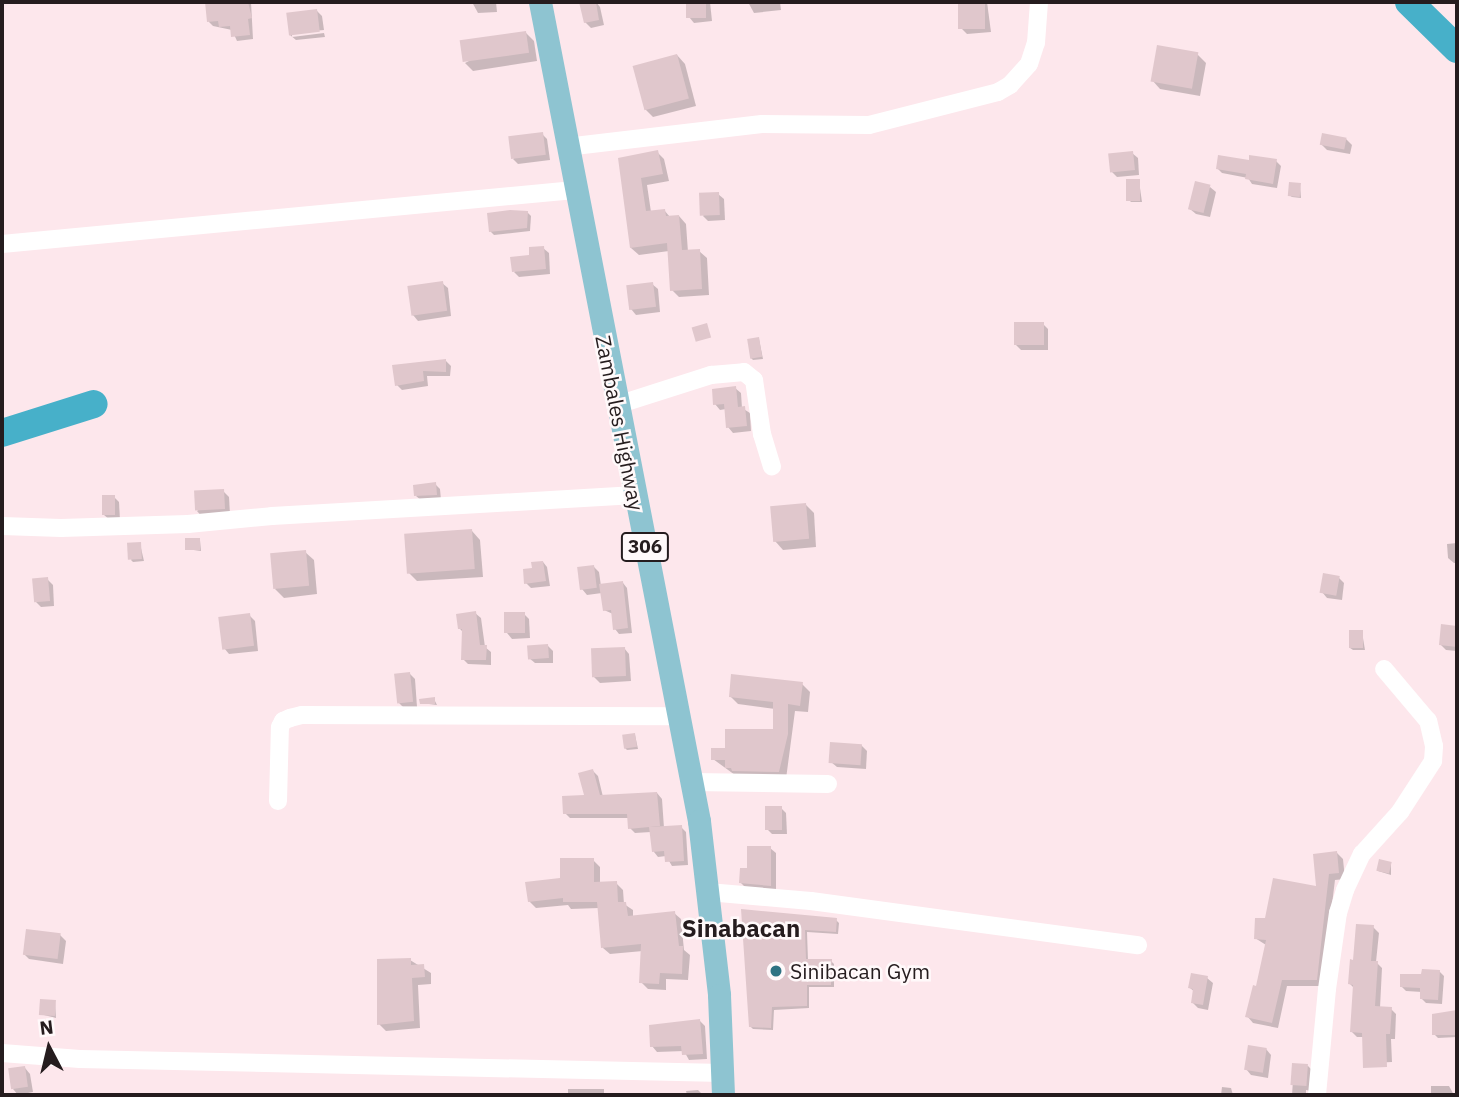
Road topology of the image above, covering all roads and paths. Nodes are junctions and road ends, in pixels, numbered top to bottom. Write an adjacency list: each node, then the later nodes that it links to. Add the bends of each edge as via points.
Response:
1 (540, 2): 3 (main road, Zambales Highway / 306)
2 (1039, 2): 3 (street, via 1036,43 1029,64 998,92 869,125 762,124)
3 (566, 147): 4 (main road, Zambales Highway / 306)
4 (574, 190): 5 (street); 6 (main road, Zambales Highway / 306)
5 (2, 244)
6 (617, 405): 7 (street, via 711,375 744,372 754,380); 8 (main road, Zambales Highway / 306)
7 (772, 467)
8 (635, 495): 9 (street, via 188,524); 11 (main road, Zambales Highway / 306)
9 (2, 526)
10 (1384, 669): 19 (street, via 1428,721 1433,761 1400,812 1362,854 1345,890 1327,989)
11 (678, 716): 12 (main road, Zambales Highway / 306); 14 (street, via 302,715 283,721 281,727)
12 (691, 782): 13 (street); 15 (main road, Zambales Highway / 306)
13 (828, 784)
14 (278, 801)
15 (708, 892): 16 (street, via 811,901); 18 (main road, Zambales Highway / 306)
16 (1138, 945)
17 (2, 1053): 18 (street)
18 (723, 1084)
19 (1317, 1095)

